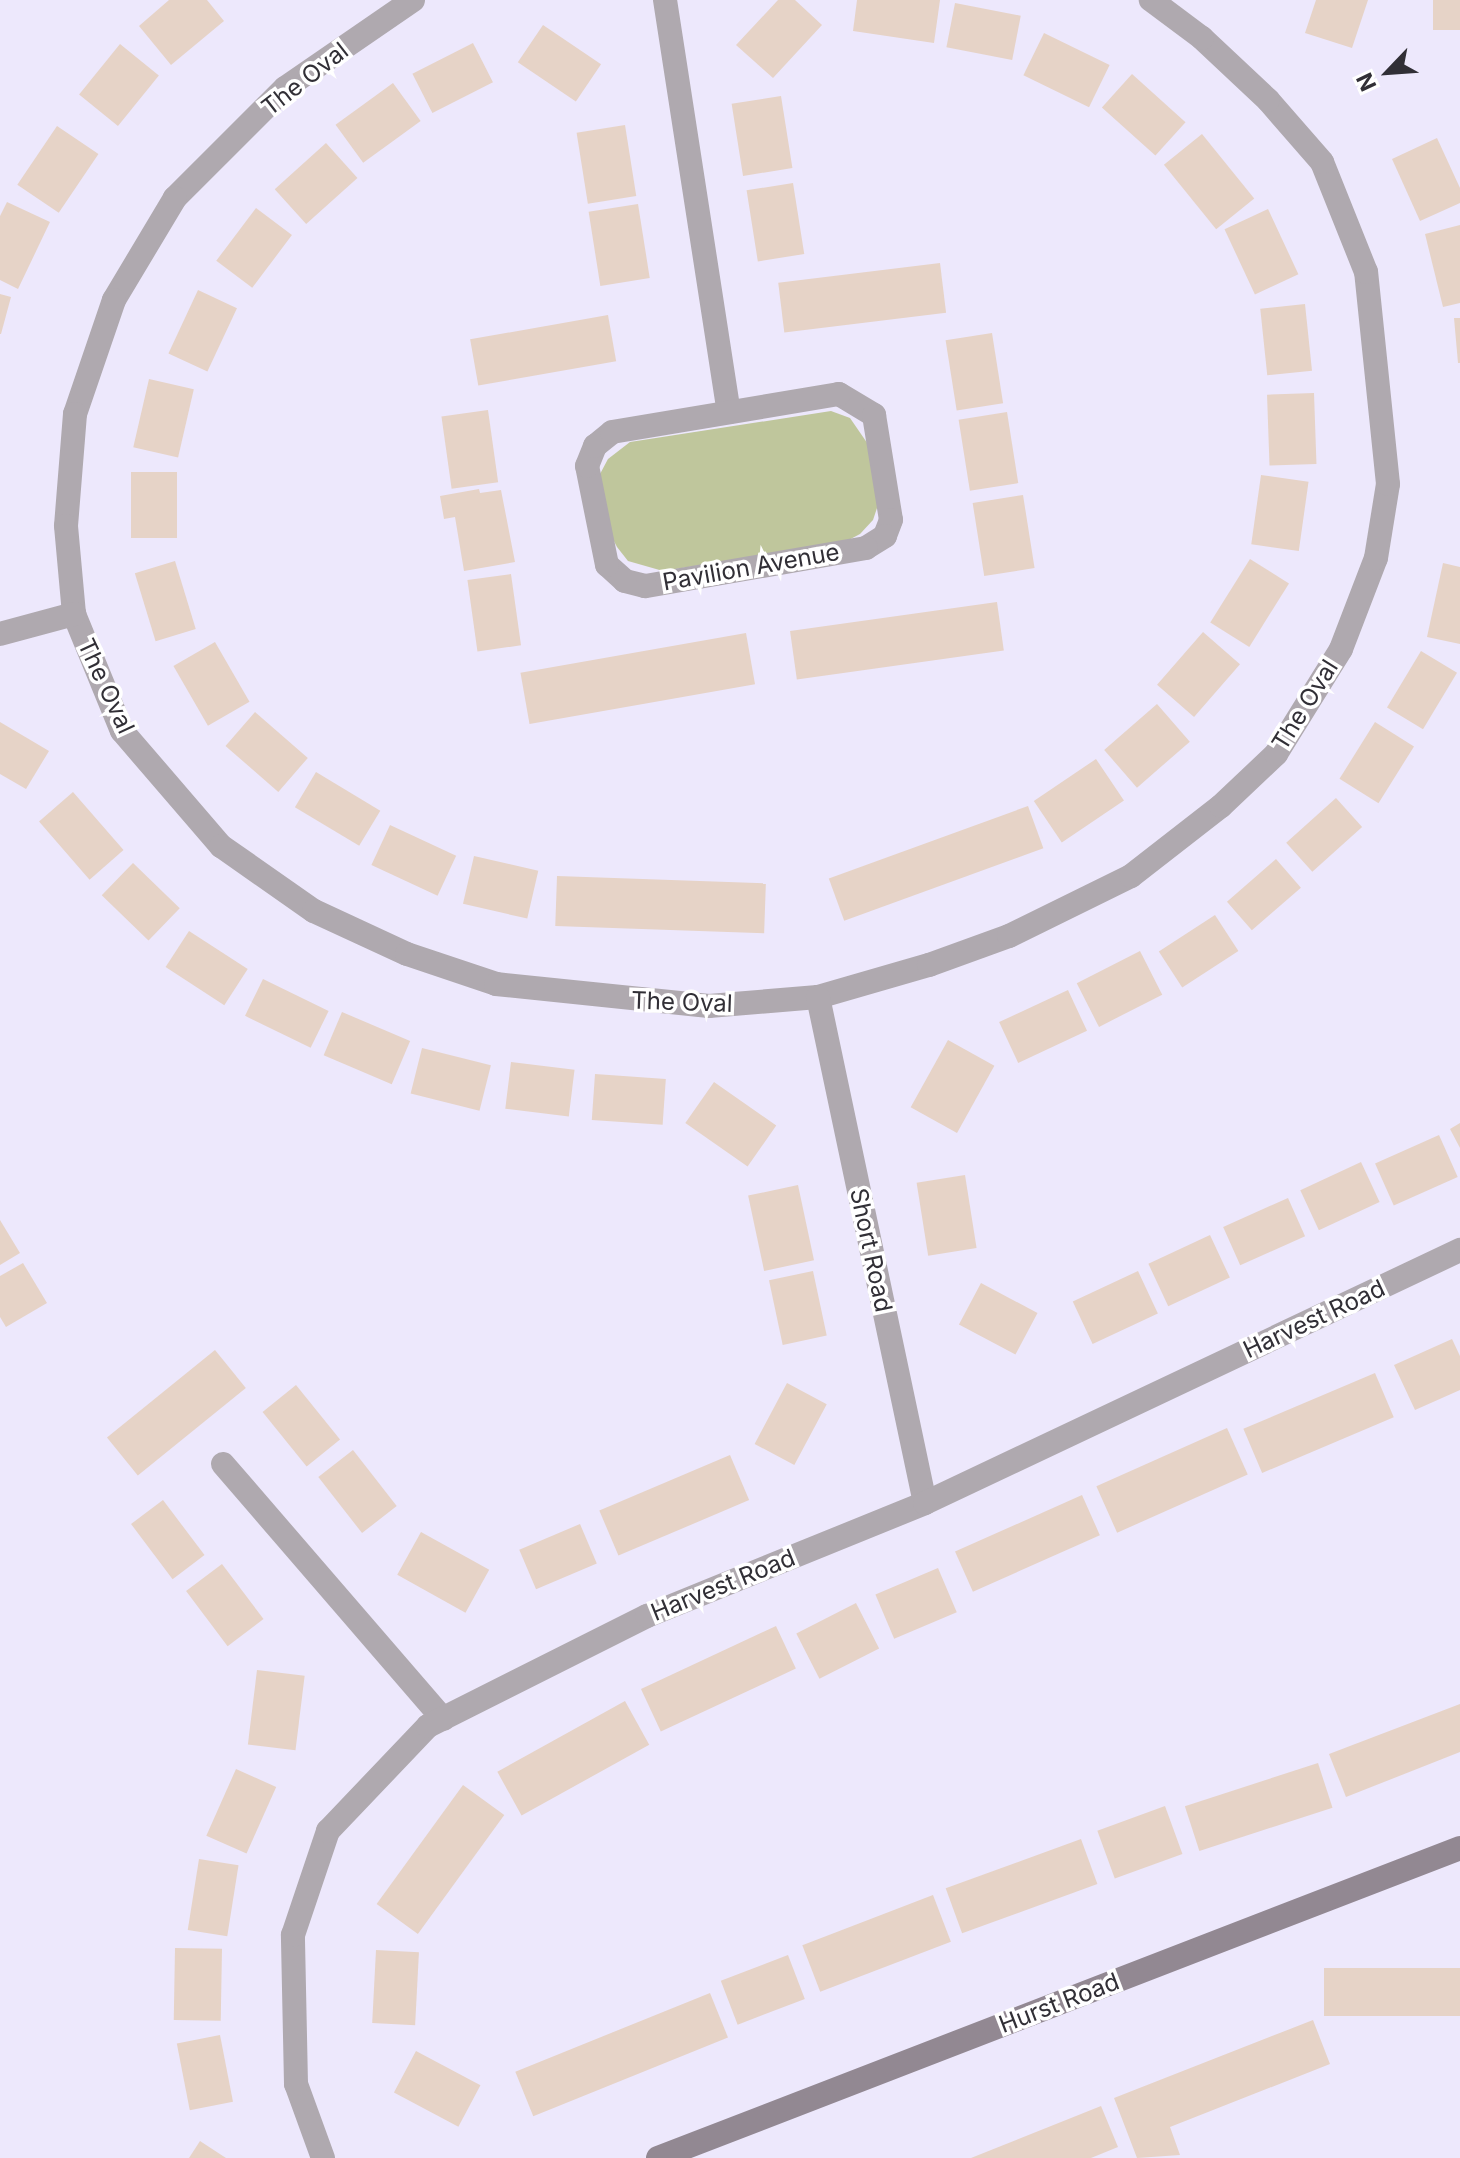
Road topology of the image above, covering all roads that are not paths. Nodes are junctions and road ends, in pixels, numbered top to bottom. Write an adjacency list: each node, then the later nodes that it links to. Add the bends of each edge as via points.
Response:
1 (413, 0): 5 (street, The Oval, via 285,88 175,198 114,300 75,414 66,526)
2 (665, 0): 4 (street)
3 (1151, 0): 7 (street, The Oval, via 1202,38 1268,100 1328,176 1366,272 1379,360 1388,484 1376,558 1341,649 1276,754 1221,806 1131,876 1009,936)
4 (729, 412): 4 (street, Pavilion Avenue, via 839,394 856,400 874,415 891,520 885,536 866,548 645,586 625,581 607,565 587,466 595,446 612,432)
5 (74, 614): 6 (street); 7 (street, The Oval, via 122,731 221,846 314,911 407,954 496,984 709,1006)
6 (0, 634)
7 (818, 997): 10 (street, Short Road)
8 (1460, 1250): 10 (street, Harvest Road)
9 (223, 1464): 11 (street)
10 (925, 1503): 11 (street, Harvest Road, via 647,1616)
11 (443, 1719): 13 (street, Harvest Road, via 428,1726 328,1831 293,1935 296,2084)
12 (1460, 1848): 14 (street, Hurst Road)
13 (323, 2158)
14 (658, 2158)

